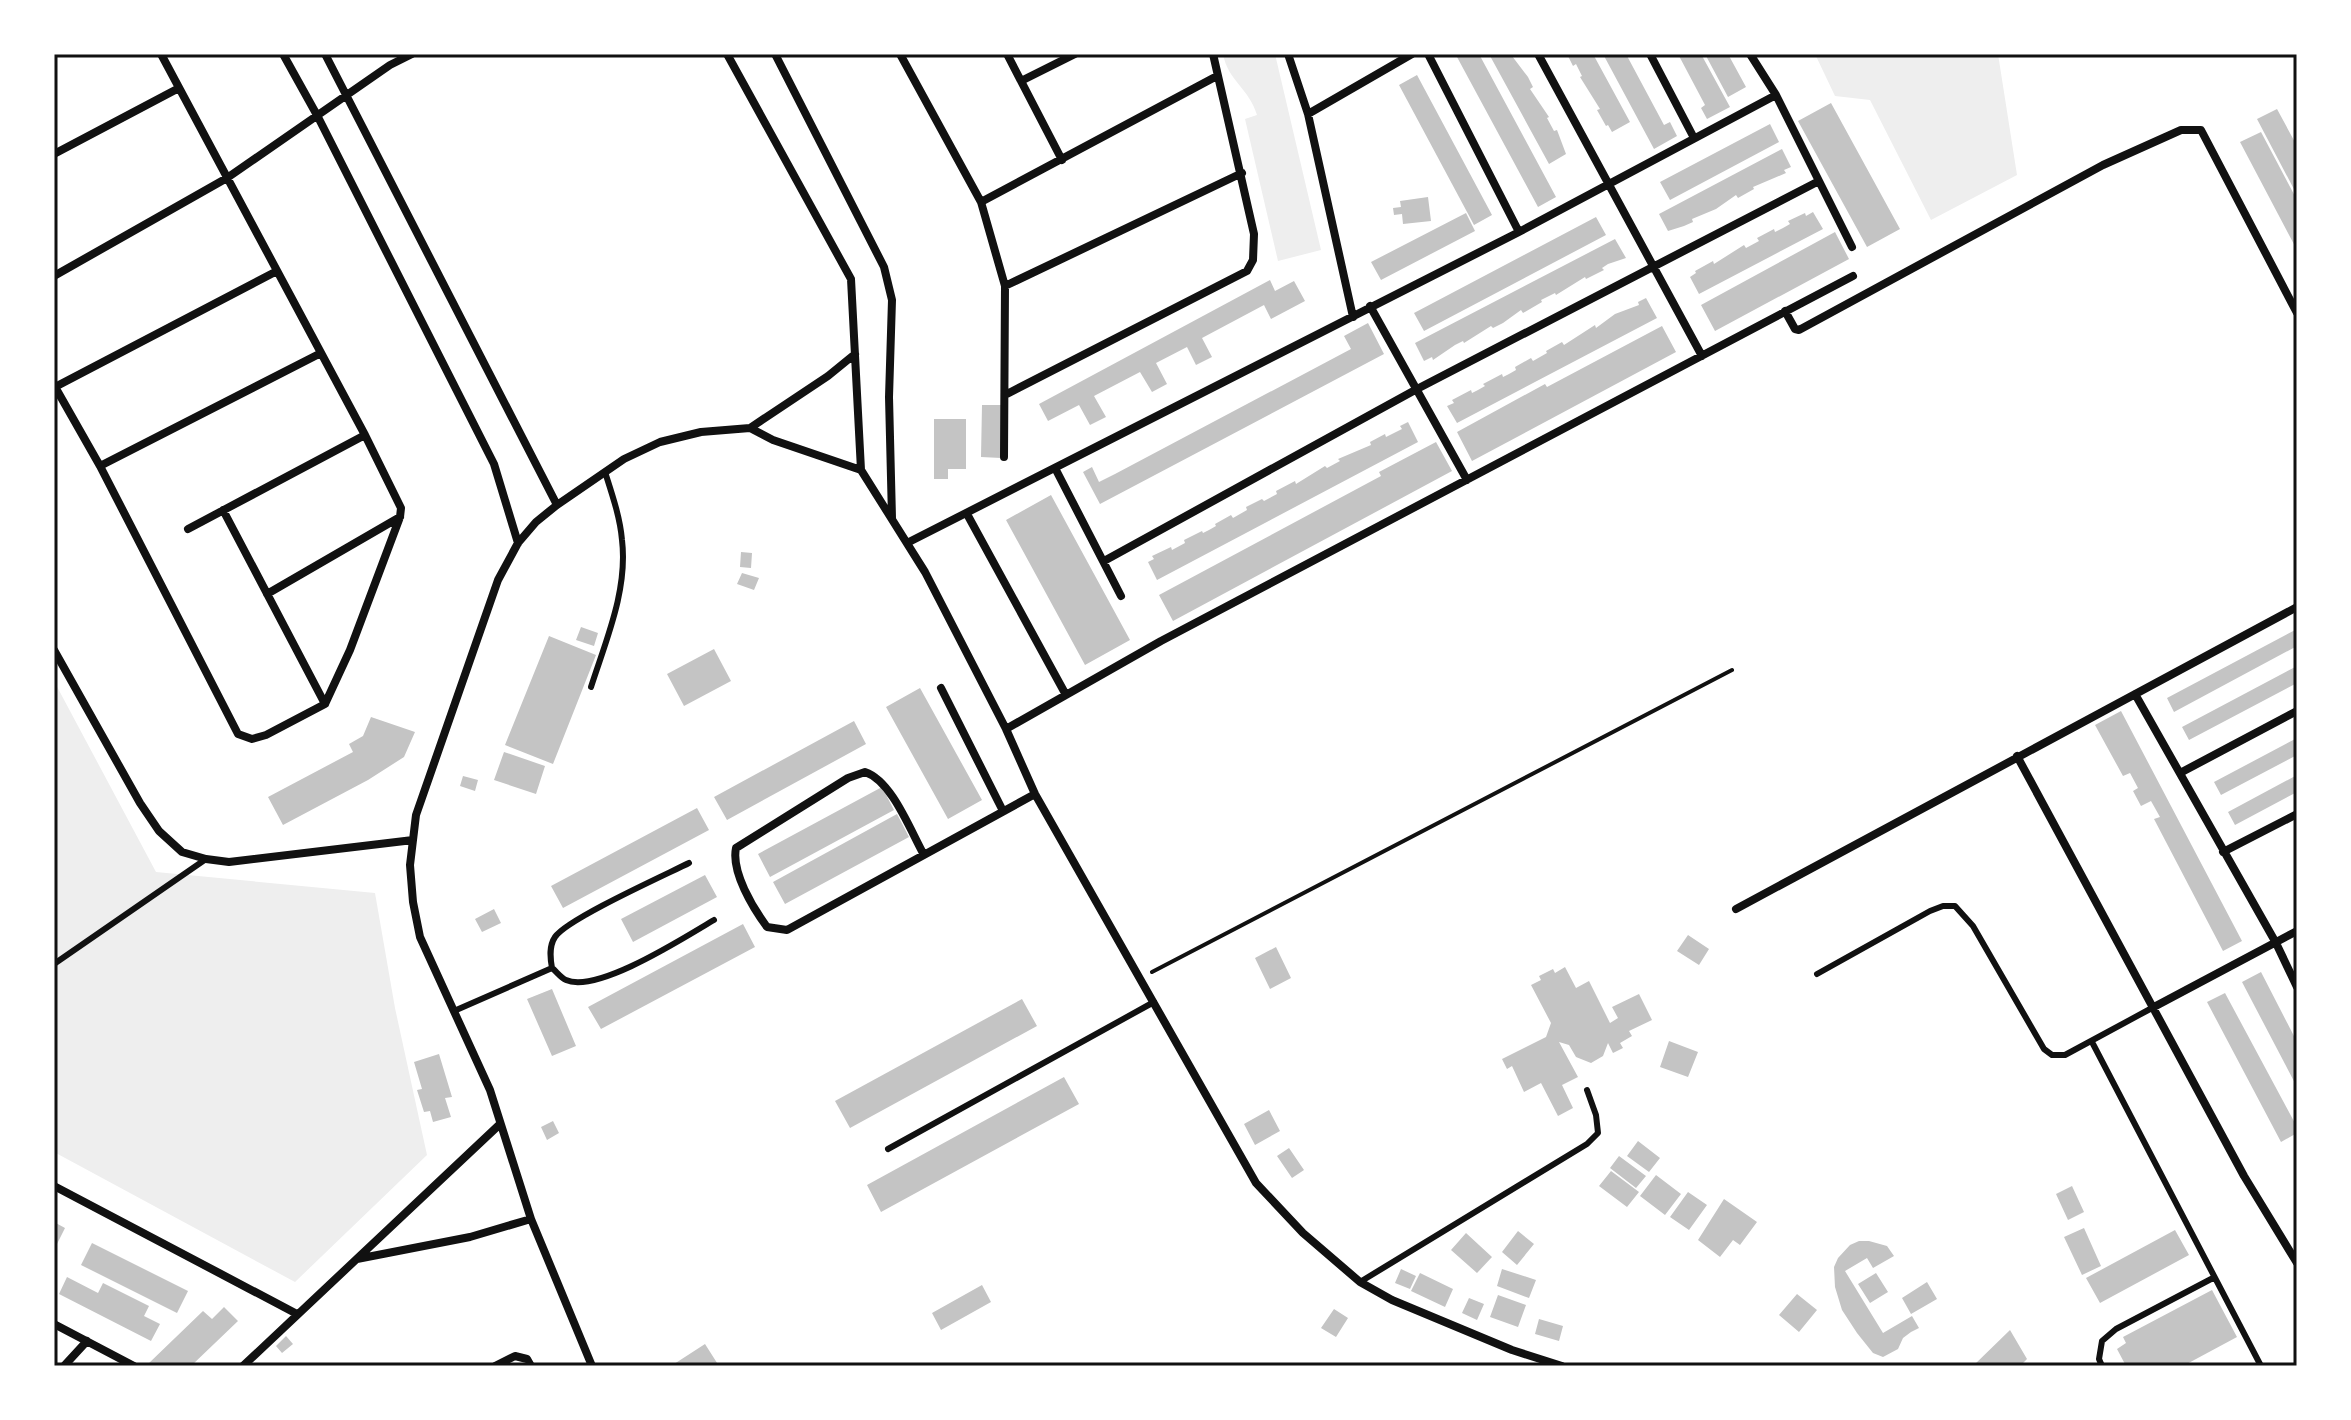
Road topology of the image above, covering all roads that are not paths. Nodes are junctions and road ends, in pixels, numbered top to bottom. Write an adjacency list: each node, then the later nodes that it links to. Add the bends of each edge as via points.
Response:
1 (161, 54): 19 (street)
2 (283, 54): 23 (street)
3 (325, 54): 20 (street)
4 (412, 54): 20 (street)
5 (727, 54): 44 (street, via 851,279)
6 (775, 54): 61 (street, via 887,278 892,300)
7 (900, 54): 31 (street)
8 (1007, 54): 18 (street)
9 (1075, 54): 18 (street)
10 (1213, 54): 17 (street)
11 (1288, 54): 22 (street)
12 (1412, 54): 22 (street)
13 (1428, 54): 32 (street)
14 (1538, 54): 30 (street)
15 (1650, 54): 24 (street)
16 (1750, 54): 21 (street)
17 (1217, 76): 26 (street); 27 (street)
18 (1021, 81): 26 (street)
19 (179, 88): 25 (street); 28 (street)
20 (349, 95): 23 (street); 57 (street)
21 (1776, 95): 24 (street); 29 (street)
22 (1308, 114): 42 (street)
23 (318, 117): 28 (street); 63 (street, via 494,464)
24 (1694, 138): 30 (street)
25 (54, 154)
26 (1062, 160): 31 (street)
27 (1242, 173): 38 (street); 48 (street, via 1254,234 1247,271)
28 (227, 178): 35 (street); 36 (street)
29 (1819, 181): 33 (street); 34 (street)
30 (1608, 183): 32 (street); 34 (street)
31 (981, 202): 38 (street)
32 (1519, 232): 39 (street)
33 (1852, 247)
34 (1654, 267): 45 (street); 47 (street)
35 (277, 271): 43 (street); 46 (street)
36 (54, 276)
37 (1853, 276): 40 (street)
38 (1005, 286): 48 (street)
39 (1370, 306): 42 (street); 47 (street)
40 (1785, 311): 41 (street, via 1799,330 2103,165 2191,128 2201,130 2218,158); 45 (street)
41 (2297, 313)
42 (1353, 317): 53 (street)
43 (321, 353): 50 (street); 52 (street)
44 (855, 354): 49 (street); 54 (street)
45 (1702, 356): 56 (street)
46 (55, 386): 52 (street)
47 (1417, 389): 56 (street); 65 (street)
48 (1005, 395): 51 (street)
49 (750, 428): 54 (street); 55 (street, via 660,442)
50 (365, 435): 58 (street); 60 (street, via 396,495)
51 (1004, 457)
52 (100, 466): 74 (street, via 238,734 266,735)
53 (1055, 468): 59 (street); 65 (street)
54 (861, 470): 61 (street)
55 (605, 472): 57 (street); 70 (lane, via 623,559 615,610)
56 (1467, 480): 73 (street)
57 (557, 505): 63 (street)
58 (223, 510): 62 (street); 66 (street)
59 (967, 514): 64 (street); 73 (street)
60 (400, 517): 66 (street); 74 (street)
61 (892, 522): 64 (street)
62 (188, 529)
63 (518, 543): 82 (street, via 498,580 416,815)
64 (907, 543): 76 (street)
65 (1104, 561): 67 (street)
66 (267, 594): 74 (street)
67 (1121, 596)
68 (2297, 607): 72 (street)
69 (54, 650): 85 (street, via 159,831 182,852)
70 (591, 687)
71 (941, 688): 80 (street)
72 (2135, 694): 77 (street); 78 (street)
73 (1066, 695): 76 (street)
74 (325, 704)
75 (2297, 711): 78 (street)
76 (1006, 729): 79 (street)
77 (2017, 756): 87 (street); 96 (street)
78 (2180, 773): 83 (street)
79 (1035, 794): 80 (street); 95 (street)
80 (1003, 811): 84 (street)
81 (2297, 814): 83 (street)
82 (413, 840): 85 (street, via 229,862); 97 (street, via 410,865 420,937)
83 (2223, 852): 90 (street)
84 (924, 855): 84 (street, via 891,794 865,772 736,848 734,855 762,920 767,927 787,930)
85 (206, 859): 91 (lane)
86 (689, 863): 92 (lane, via 556,935)
87 (1736, 909)
88 (714, 920): 92 (lane, via 628,968 591,982 567,980)
89 (2297, 931): 90 (street)
90 (2276, 943): 94 (street); 96 (street)
91 (54, 964)
92 (552, 968): 97 (lane)
93 (1817, 974): 98 (lane, via 1930,911 1955,906 1973,926 2044,1049 2065,1055)
94 (2297, 987)
95 (1154, 1002): 101 (lane); 107 (street, via 1256,1183)
96 (2152, 1008): 98 (lane); 105 (street)
97 (454, 1011): 100 (street, via 490,1090)
98 (2092, 1042): 106 (lane)
99 (1587, 1090): 107 (lane, via 1598,1133 1587,1144)
100 (499, 1125): 103 (street); 104 (street)
101 (888, 1149)
102 (54, 1186): 108 (street)
103 (531, 1219): 104 (street); 116 (street)
104 (353, 1260): 108 (street)
105 (2297, 1263)
106 (2213, 1278): 118 (lane, via 2116,1329 2102,1341); 119 (lane)
107 (1360, 1282): 117 (street, via 1406,1306)
108 (297, 1314): 113 (street)
109 (54, 1324): 110 (street)
110 (87, 1341): 111 (street); 112 (street)
111 (64, 1366)
112 (134, 1366)
113 (243, 1366)
114 (495, 1366): 115 (street, via 515,1356)
115 (531, 1366)
116 (592, 1366)
117 (1562, 1366)
118 (2102, 1366)
119 (2261, 1366)

